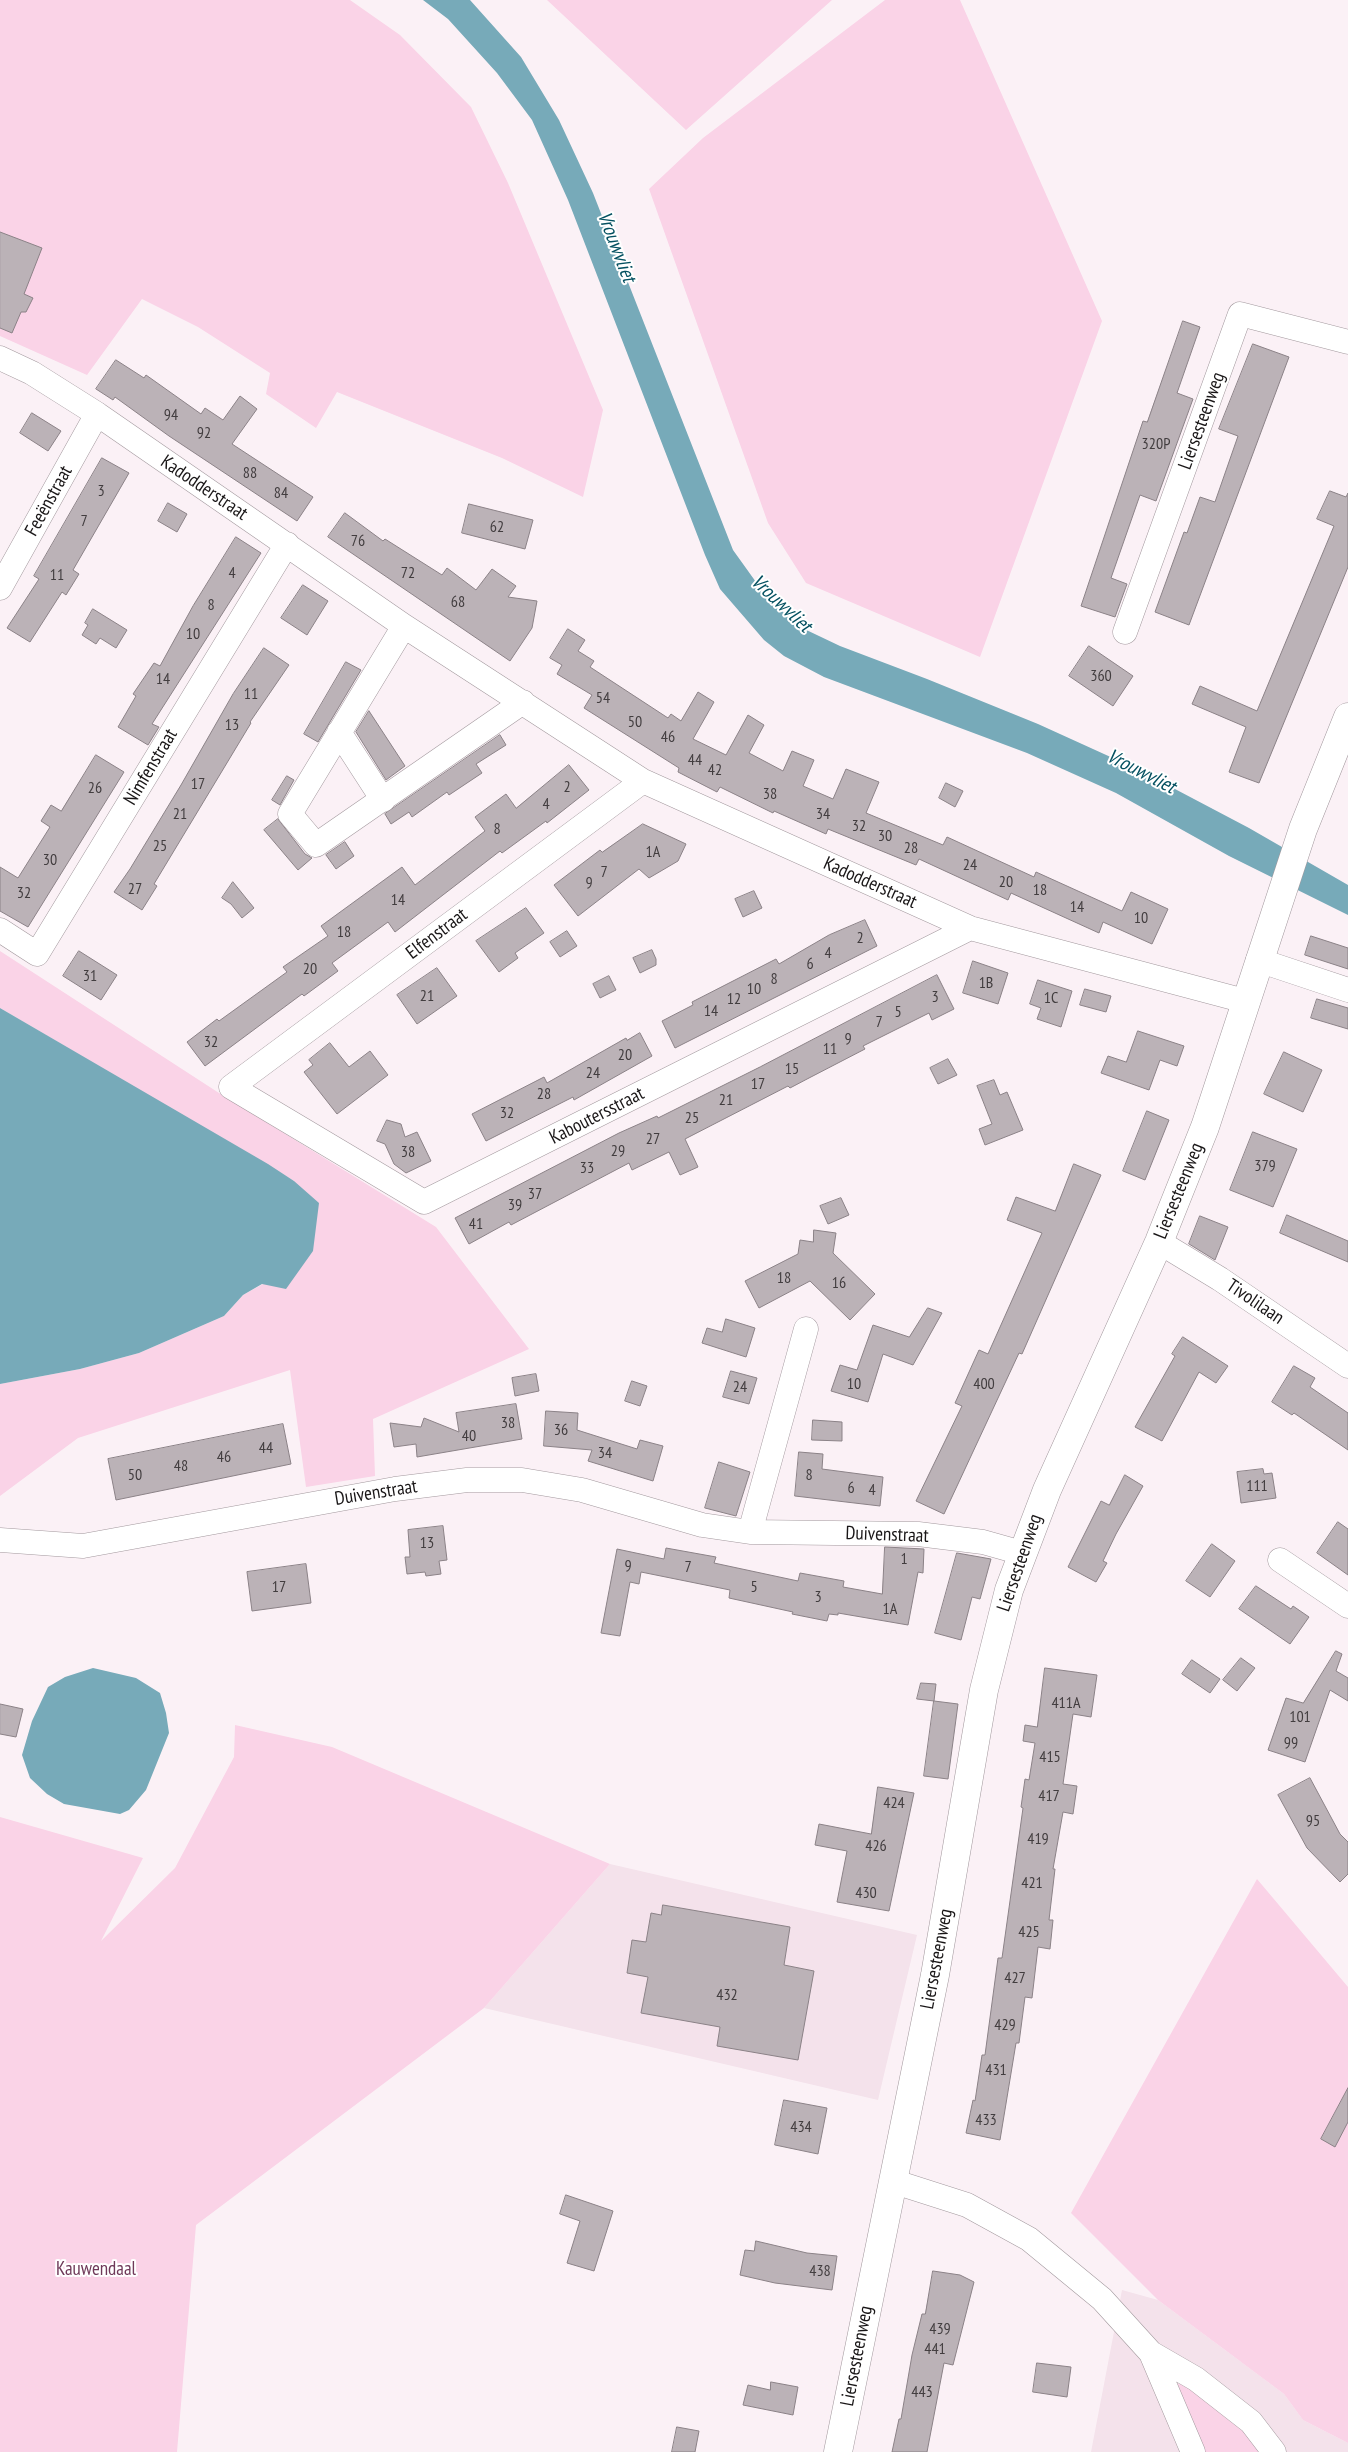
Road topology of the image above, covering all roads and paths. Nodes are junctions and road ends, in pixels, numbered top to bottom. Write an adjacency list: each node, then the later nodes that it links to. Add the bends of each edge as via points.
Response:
1 (1348, 342): 7 (street, Liersesteenweg, via 1240,314)
2 (0, 358): 3 (street, Kadodderstraat, via 32,373)
3 (97, 414): 4 (street, Kadodderstraat); 5 (street, Feeënstraat)
4 (287, 544): 6 (street, Kadodderstraat); 14 (street, Nimfenstraat, via 37,954)
5 (0, 588)
6 (404, 626): 8 (street, Kadodderstraat); 10 (street)
7 (1124, 632)
8 (523, 702): 11 (street, Kadodderstraat); 12 (street)
9 (1348, 717): 15 (main road, Liersesteenweg, via 1299,842)
10 (339, 732): 12 (street); 12 (street, via 290,814 316,845)
11 (643, 781): 13 (street, Kadodderstraat); 18 (street, Elfenstraat)
12 (382, 800)
13 (970, 928): 17 (street, Kadodderstraat); 18 (street, Kaboutersstraat, via 424,1202)
14 (0, 930)
15 (1258, 960): 16 (street); 17 (main road, Liersesteenweg)
16 (1348, 990)
17 (1245, 1001): 19 (main road, Liersesteenweg, via 1205,1127)
18 (231, 1086)
19 (1159, 1242): 21 (street, Tivolilaan, via 1220,1279); 24 (main road, Liersesteenweg)
20 (806, 1329): 22 (street)
21 (1348, 1366)
22 (750, 1532): 23 (street, Duivenstraat, via 702,1525 582,1490 522,1480 467,1480 395,1489 82,1546); 24 (street, Duivenstraat, via 918,1534 984,1542)
23 (0, 1540)
24 (1022, 1553): 27 (main road, Liersesteenweg, via 995,1638 984,1690 936,1966)
25 (1280, 1560): 26 (street)
26 (1348, 1606)
27 (892, 2181): 28 (street, via 967,2205 1029,2239 1102,2299); 30 (main road, Liersesteenweg)
28 (1151, 2353): 29 (street, via 1196,2379 1251,2422); 31 (street)
29 (1273, 2451)
30 (838, 2452)
31 (1193, 2452)

